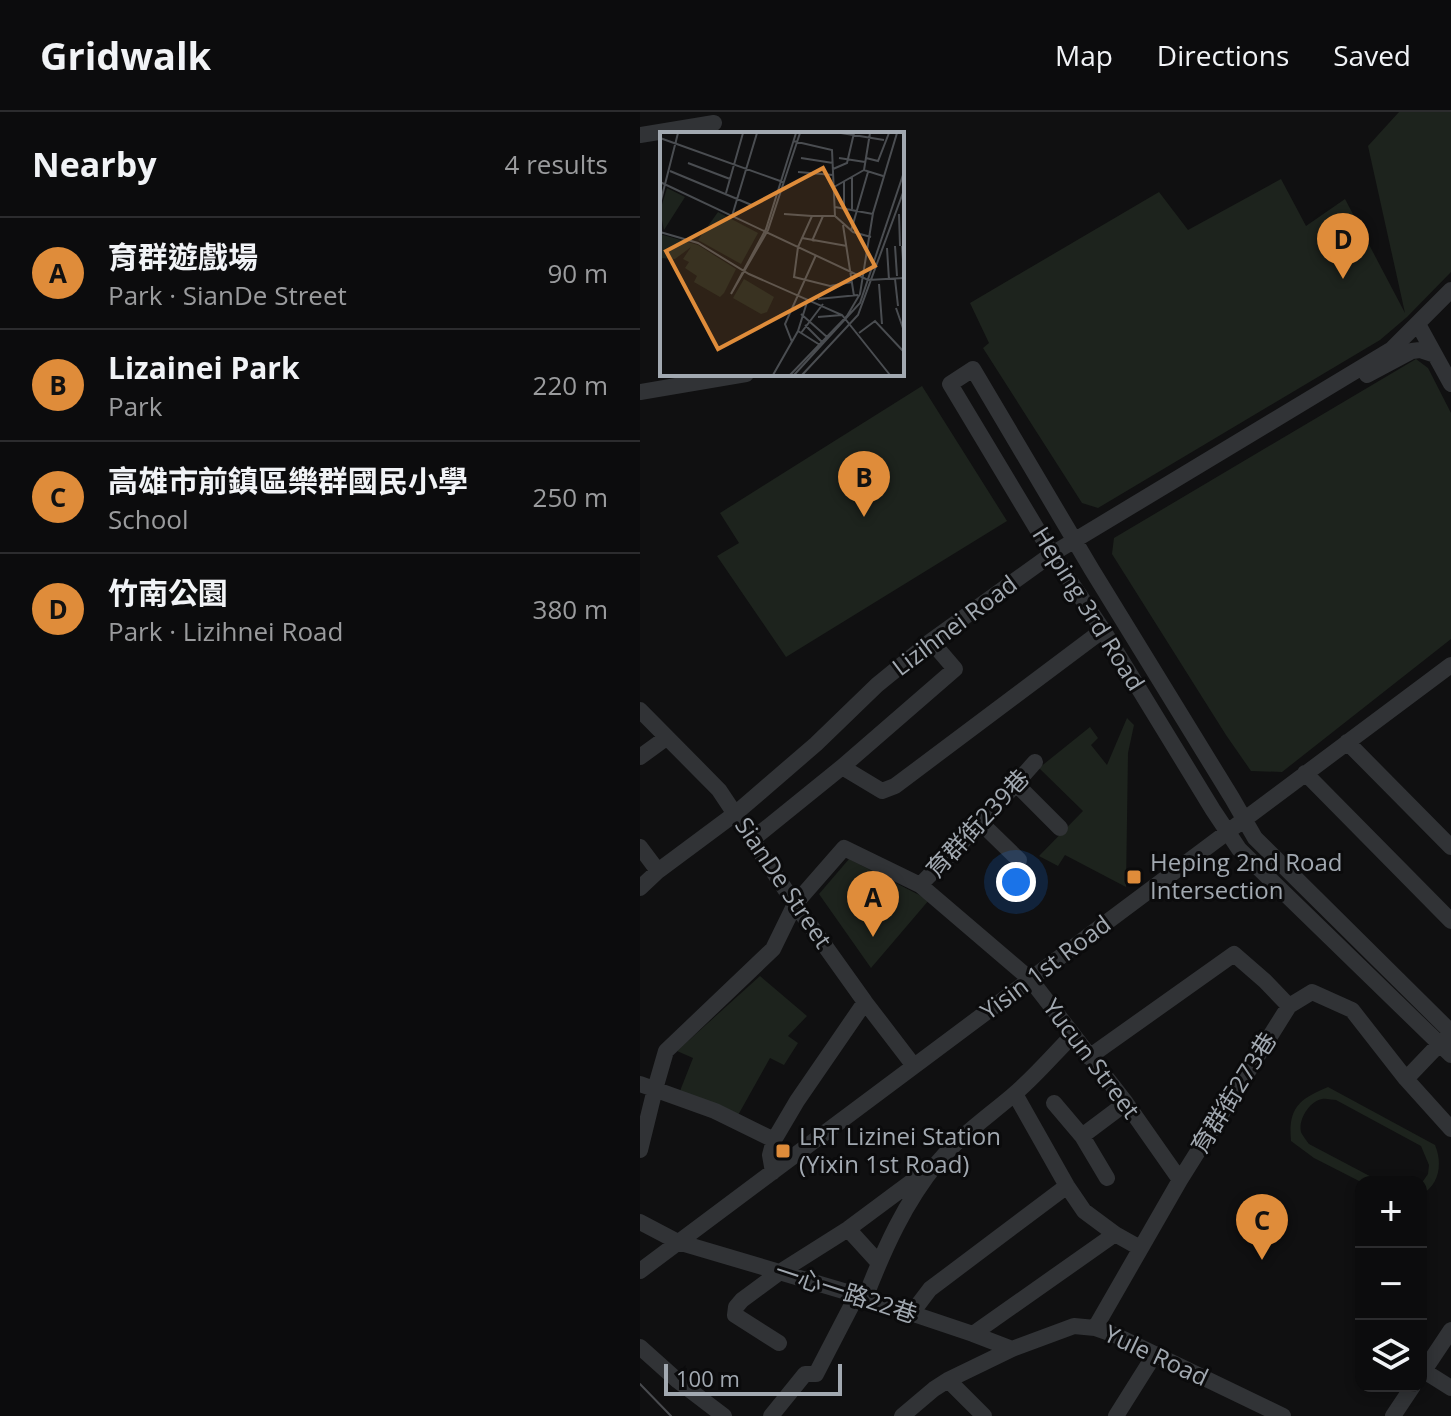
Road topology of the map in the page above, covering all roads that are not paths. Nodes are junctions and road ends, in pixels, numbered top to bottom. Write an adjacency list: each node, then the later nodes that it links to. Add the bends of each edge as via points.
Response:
1 (714, 123): 2 (street)
2 (640, 135)
3 (1451, 290): 4 (street, Lizihnei Road)
4 (1418, 324): 5 (street); 9 (street, Lizihnei Road, via 1392,349)
5 (1435, 355): 7 (street); 9 (street, Lizihnei Road, via 1412,351)
6 (734, 376): 8 (street)
7 (1451, 384)
8 (640, 392)
9 (1299, 405): 10 (street, Lizihnei Road)
10 (1075, 541): 11 (street, Lizihnei Road); 11 (street, Heping 3rd Road, via 973,369 950,384); 24 (street, Heping 3rd Road)
11 (1052, 554): 12 (street, Heping 3rd Road); 13 (street, Lizihnei Road)
12 (1103, 630): 20 (street, via 895,786 882,791); 27 (street, Heping 3rd Road)
13 (931, 641): 20 (street, via 955,669); 23 (street, Lizihnei Road)
14 (1451, 665): 17 (street, Yisin 1st Road)
15 (640, 710): 16 (street, SianDe Street)
16 (666, 738): 18 (street); 23 (street, SianDe Street)
17 (1347, 742): 21 (street, Yisin 1st Road); 29 (street)
18 (640, 757)
19 (1035, 762): 22 (street, 育群街239巷)
20 (842, 767): 28 (street)
21 (1305, 773): 24 (street, Yisin 1st Road); 36 (street)
22 (1016, 784): 25 (street, 育群街239巷); 26 (street)
23 (736, 813): 28 (street, SianDe Street); 32 (street, Lizihnei Road)
24 (1244, 820): 27 (street, Yisin 1st Road); 41 (street, Heping 3rd Road, via 1255,838)
25 (981, 823): 31 (street); 33 (street, 育群街239巷)
26 (1060, 828)
27 (1228, 833): 37 (street, Yisin 1st Road); 41 (street, Heping 3rd Road, via 1239,849)
28 (753, 839): 35 (street, SianDe Street)
29 (1449, 841)
30 (640, 847): 32 (street)
31 (1019, 860)
32 (658, 871): 34 (street, Lizihnei Road)
33 (920, 885): 35 (street, Yucun Street, via 844,848); 37 (street, Yucun Street)
34 (640, 888)
35 (795, 904): 38 (street, SianDe Street); 45 (street, Yucun Street, via 773,949 666,1051)
36 (1451, 921)
37 (1030, 979): 40 (street, Yucun Street); 43 (street, Yisin 1st Road)
38 (865, 1002): 43 (street, SianDe Street); 51 (street)
39 (1289, 1006): 42 (street, via 1234,954); 44 (street, via 1312,992 1352,1010); 56 (street, 育群街273巷)
40 (1073, 1035): 42 (street, Yucun Street); 46 (street)
41 (1448, 1041): 44 (street)
42 (1089, 1057): 48 (street, Yucun Street)
43 (914, 1066): 54 (street, Yisin 1st Road)
44 (1406, 1079): 49 (street)
45 (647, 1087): 51 (street, via 715,1111); 52 (street, Yucun Street)
46 (1015, 1094): 53 (street); 57 (street)
47 (1054, 1103): 50 (street)
48 (1126, 1103): 50 (street); 56 (street, Yucun Street)
49 (1451, 1129)
50 (1082, 1136): 55 (street)
51 (774, 1140): 54 (street)
52 (640, 1150)
53 (937, 1163): 59 (street); 63 (street, via 899,1218)
54 (773, 1172): 61 (street, Yisin 1st Road)
55 (1107, 1178)
56 (1180, 1180): 62 (street)
57 (1067, 1186): 60 (street, via 1084,1211); 67 (street, via 930,1289)
58 (640, 1222): 61 (street, 一心一路22巷)
59 (848, 1229): 63 (street); 65 (street)
60 (1115, 1234): 62 (street); 70 (street)
61 (678, 1242): 64 (street, Yisin 1st Road); 65 (street, 一心一路22巷)
62 (1140, 1248): 68 (street)
63 (879, 1263): 66 (street)
64 (640, 1271)
65 (780, 1272): 66 (street, 一心一路22巷); 71 (street, via 742,1300 735,1315)
66 (861, 1296): 67 (street, 一心一路22巷); 82 (street, via 816,1374 805,1375)
67 (911, 1314): 70 (street, 一心一路22巷)
68 (1095, 1328): 73 (street, Yule Road, via 1074,1326); 74 (street, Yule Road)
69 (1451, 1330): 75 (street)
70 (973, 1334): 73 (street, 一心一路22巷)
71 (779, 1343)
72 (640, 1347): 81 (street)
73 (1012, 1349): 77 (street, Yule Road)
74 (1155, 1354): 80 (street); 85 (street, Yule Road)
75 (1427, 1366)
76 (1427, 1376): 78 (street)
77 (948, 1380): 83 (street, Yule Road); 84 (street)
78 (1451, 1388)
79 (1409, 1392): 86 (street)
80 (1119, 1415)
81 (724, 1416)
82 (771, 1416)
83 (902, 1416)
84 (984, 1416)
85 (1283, 1416)
86 (1393, 1416)

